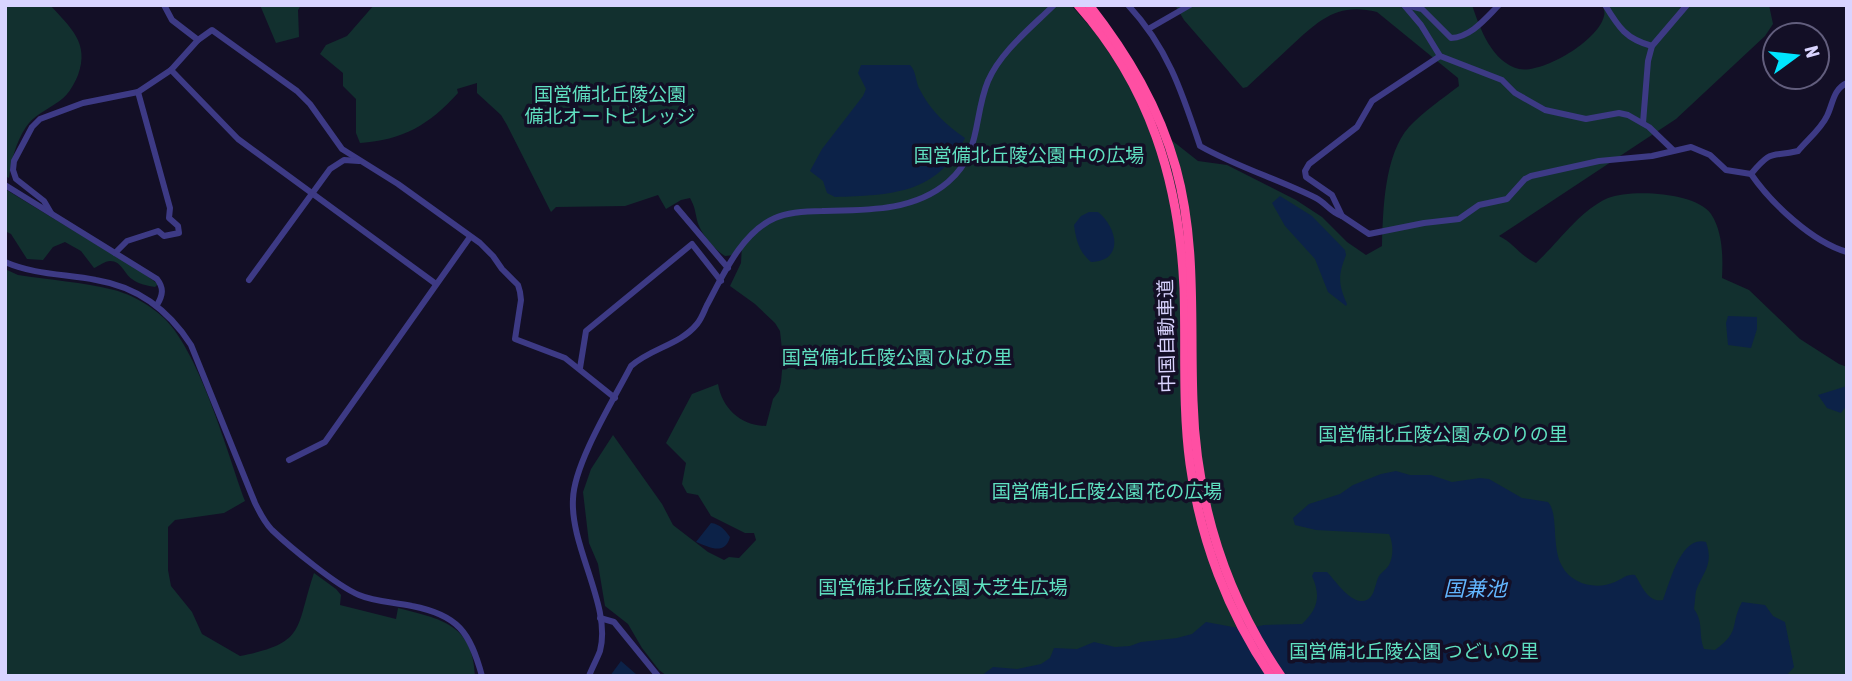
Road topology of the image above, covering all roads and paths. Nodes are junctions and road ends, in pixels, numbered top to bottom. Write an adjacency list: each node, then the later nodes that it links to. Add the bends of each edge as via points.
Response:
1 (164, 5): 11 (street, via 172,20)
2 (1055, 5): 30 (street, via 994,69 984,91 975,140 950,181 921,199 882,209 802,212 775,218 750,236)
3 (1128, 5): 10 (street)
4 (1190, 5): 10 (street)
5 (1405, 5): 6 (street, via 1422,9 1451,38 1469,33); 13 (street)
6 (1499, 5)
7 (1605, 5): 12 (street, via 1624,33)
8 (1687, 5): 12 (street)
9 (1082, 6): 39 (highway, 中国自動車道, via 1146,109 1168,171 1182,259 1190,463 1211,552)
10 (1150, 28): 25 (street, via 1173,69 1200,146 1320,200)
11 (198, 40): 14 (street); 19 (street, via 212,30 287,83 310,104 342,149)
12 (1652, 46): 17 (street)
13 (1440, 56): 17 (street, via 1490,74 1545,110 1586,119 1619,113); 25 (street, via 1372,101 1357,127 1309,164 1306,177 1332,195)
14 (171, 70): 16 (street); 22 (street, via 239,139)
15 (1847, 83): 20 (street, via 1835,94 1827,118 1798,151 1771,154)
16 (138, 92): 24 (street, via 74,106 40,119 32,127 13,170 16,179 44,201); 28 (street, via 169,218 179,231 166,236 158,231 128,241)
17 (1643, 123): 18 (street)
18 (1673, 150): 20 (street, via 1695,148 1726,170); 25 (street, via 1540,173 1525,179 1507,198 1479,205 1452,221 1369,234)
19 (362, 161): 22 (street, via 337,163); 26 (street)
20 (1751, 174): 27 (street, via 1800,224 1826,245)
21 (5, 185): 24 (street)
22 (313, 193): 31 (street); 33 (street)
23 (677, 208): 30 (street)
24 (51, 213): 28 (street)
25 (1342, 216)
26 (470, 237): 33 (street); 35 (street, via 518,285 521,300 515,339)
27 (1847, 252)
28 (116, 253): 34 (street, via 160,282)
29 (5, 262): 34 (street, via 39,273 117,285)
30 (728, 268): 32 (street)
31 (249, 280)
32 (721, 281): 35 (street, via 692,244 586,331); 36 (street, via 699,321 688,333 631,366)
33 (436, 284): 37 (street, via 325,442)
34 (157, 305): 40 (street, via 191,345 255,503 272,530 359,595 414,606 456,622 467,635)
35 (580, 368): 36 (street)
36 (615, 398): 38 (street, via 579,469 572,500)
37 (289, 460)
38 (600, 618): 41 (street, via 600,651); 42 (street, via 614,622)
39 (1243, 621): 43 (highway, 中国自動車道); 44 (highway, 中国自動車道)
40 (482, 676)
41 (589, 676)
42 (658, 676)
43 (1271, 676)
44 (1281, 676)

